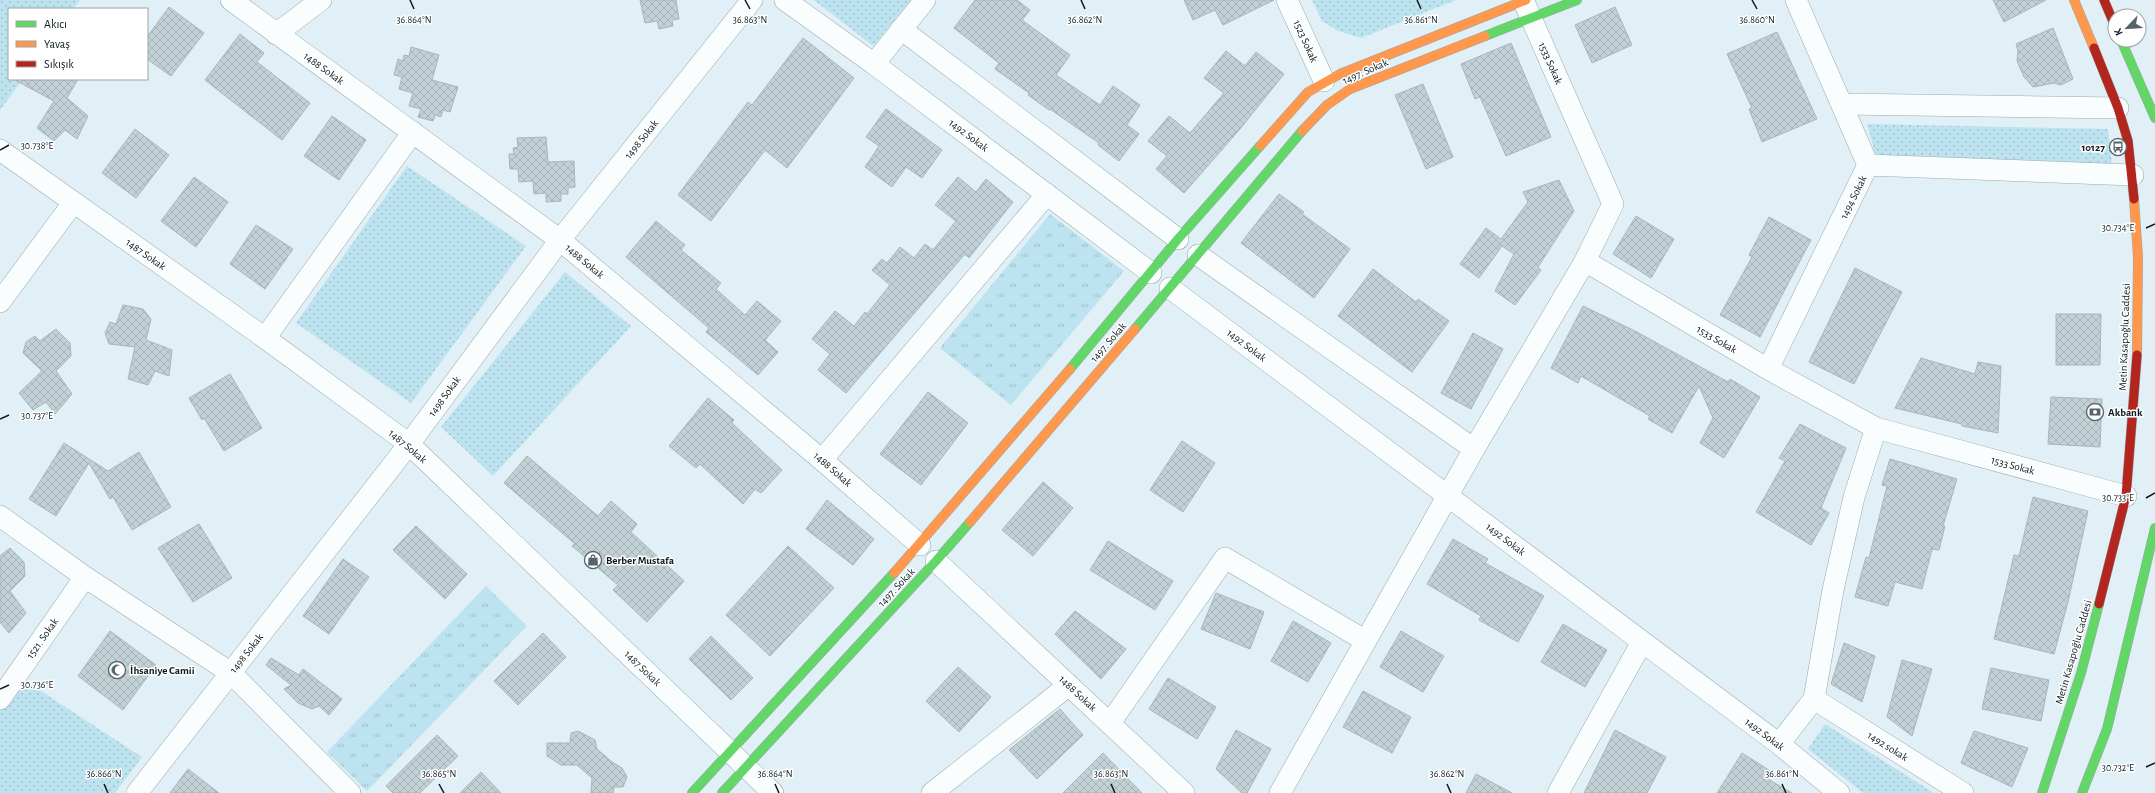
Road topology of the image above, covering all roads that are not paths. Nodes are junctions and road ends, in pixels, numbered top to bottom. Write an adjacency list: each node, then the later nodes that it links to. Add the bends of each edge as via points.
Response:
1 (231, 0): 12 (street, 1488 Sokak)
2 (321, 0): 12 (street)
3 (752, 0): 26 (street, 1498 Sokak)
4 (786, 0): 14 (street, 1492 Sokak)
5 (925, 0): 11 (street)
6 (1287, 0): 15 (street, 1523 Sokak)
7 (1577, 0): 10 (street, 1497. Sokak)
8 (1796, 0): 16 (street, 1494 Sokak)
9 (2074, 0): 17 (street, Metin Kasapoğlu Caddesi)
10 (1526, 5): 15 (street, 1497. Sokak, via 1367,62); 27 (street, 1497. Sokak, via 1350,89 1327,105 1312,119); 28 (street, 1533 Sokak, via 1613,204)
11 (901, 29): 14 (street); 25 (street)
12 (276, 34): 19 (street, 1488 Sokak)
13 (2124, 48): 18 (street)
14 (874, 64): 23 (street, 1492 Sokak)
15 (1324, 81): 25 (street, 1497. Sokak, via 1296,103)
16 (1843, 104): 17 (street); 21 (street, 1494 Sokak)
17 (2118, 108): 22 (street, Metin Kasapoğlu Caddesi, via 2128,141)
18 (2155, 118)
19 (413, 132): 26 (street, 1488 Sokak); 32 (street)
20 (0, 150): 24 (street, 1487 Sokak)
21 (1868, 165): 22 (street); 33 (street, 1494 Sokak)
22 (2133, 176): 39 (street, Metin Kasapoğlu Caddesi, via 2138,256 2138,340)
23 (1047, 194): 29 (street, 1492 Sokak); 37 (street)
24 (73, 203): 31 (street); 32 (street, 1487 Sokak)
25 (1178, 239): 27 (street); 29 (street, 1497. Sokak)
26 (560, 240): 35 (street, 1498 Sokak); 37 (street, 1488 Sokak)
27 (1198, 255): 30 (street, 1497. Sokak); 36 (street)
28 (1585, 262): 33 (street, 1533 Sokak); 36 (street)
29 (1151, 273): 30 (street); 42 (street, 1497. Sokak)
30 (1170, 288): 38 (street, 1492 Sokak); 42 (street, 1497. Sokak)
31 (0, 302)
32 (265, 338): 35 (street, 1487 Sokak)
33 (1768, 369): 34 (street, 1533 Sokak)
34 (1876, 428): 39 (street, 1533 Sokak); 50 (street, via 1854,496 1833,590)
35 (409, 444): 47 (street, 1498 Sokak); 53 (street, 1487 Sokak)
36 (1474, 449): 38 (street)
37 (822, 460): 42 (street, 1488 Sokak)
38 (1449, 495): 45 (street); 46 (street, 1492 Sokak)
39 (2126, 496): 66 (street, Metin Kasapoğlu Caddesi, via 2081,673)
40 (0, 516): 44 (street)
41 (2155, 528): 43 (street)
42 (928, 553): 48 (street, 1488 Sokak); 53 (street, 1497. Sokak); 54 (street, 1497. Sokak)
43 (2150, 573): 67 (street, via 2107,729)
44 (85, 577): 47 (street); 49 (street, 1521. Sokak)
45 (1366, 641): 51 (street, via 1225,558); 62 (street)
46 (1642, 642): 52 (street, 1492 Sokak); 63 (street)
47 (231, 673): 55 (street, 1498 Sokak); 56 (street)
48 (1069, 685): 51 (street, 1488 Sokak); 60 (street)
49 (0, 699)
50 (1814, 699): 52 (street); 65 (street, 1492 sokak)
51 (1110, 724): 61 (street, 1488 Sokak)
52 (1779, 744): 64 (street, 1492 Sokak)
53 (730, 752): 54 (street, 1487 Sokak); 57 (street, 1497. Sokak)
54 (746, 767): 58 (street, 1497. Sokak); 59 (street, 1487 Sokak)
55 (137, 793)
56 (350, 793)
57 (692, 793)
58 (722, 793)
59 (772, 793)
60 (932, 793)
61 (1184, 793)
62 (1280, 793)
63 (1558, 793)
64 (1839, 793)
65 (1962, 793)
66 (2042, 793)
67 (2082, 793)

